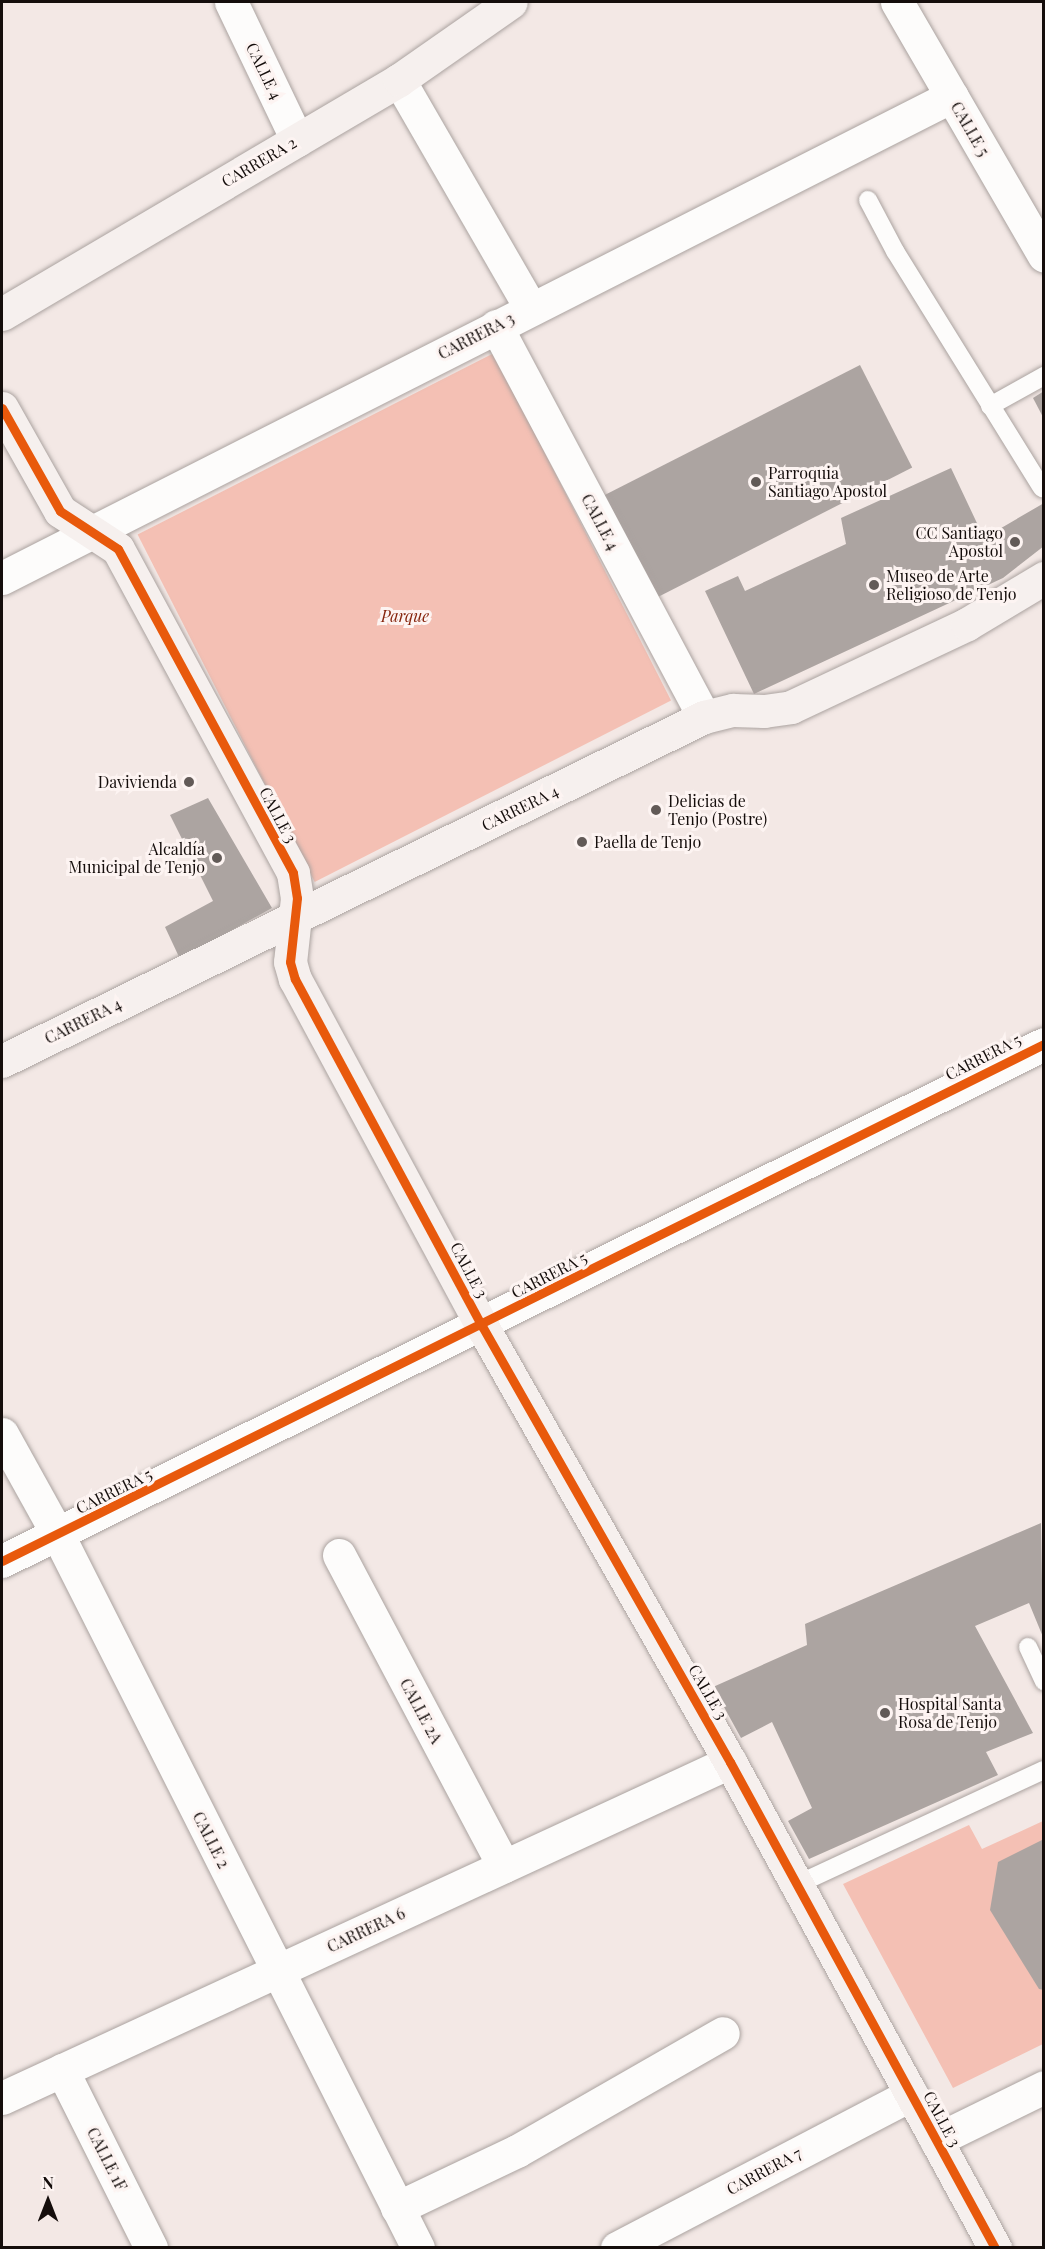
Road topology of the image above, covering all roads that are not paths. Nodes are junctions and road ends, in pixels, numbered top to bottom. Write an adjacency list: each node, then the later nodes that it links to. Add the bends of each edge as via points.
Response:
1 (231, 2): 6 (street, CALLE 4)
2 (511, 2): 4 (street, CARRERA 2)
3 (897, 2): 5 (street, CALLE 5)
4 (399, 80): 6 (street, CARRERA 2); 9 (street)
5 (952, 96): 8 (street, CALLE 5); 9 (street, CARRERA 3)
6 (297, 140): 10 (street, CARRERA 2)
7 (868, 200): 13 (lane)
8 (1044, 256)
9 (531, 309): 11 (street, CARRERA 3)
10 (2, 314)
11 (495, 326): 16 (street, CARRERA 3); 19 (street, CALLE 4)
12 (1044, 376): 13 (lane)
13 (990, 406): 15 (lane)
14 (2, 408): 16 (street, CALLE 3, via 60,512)
15 (1042, 488)
16 (90, 532): 17 (street, CARRERA 3); 20 (street, CALLE 3, via 118,549 293,873 297,898)
17 (2, 578)
18 (1044, 578): 19 (street, CARRERA 4, via 967,624 790,707 733,710)
19 (704, 717): 20 (street, CARRERA 4)
20 (293, 920): 22 (street, CARRERA 4); 23 (street, CALLE 3, via 290,962 295,979)
21 (1044, 1044): 23 (street, CARRERA 5)
22 (2, 1061)
23 (482, 1326): 25 (street, CARRERA 5); 30 (street, CALLE 3)
24 (2, 1434): 25 (street, CALLE 2)
25 (58, 1535): 27 (street, CARRERA 5); 34 (street, CALLE 2)
26 (339, 1555): 32 (street, CALLE 2A)
27 (2, 1561)
28 (1028, 1647): 29 (lane)
29 (1044, 1682)
30 (730, 1762): 32 (street, CARRERA 6); 33 (street, CALLE 3)
31 (1044, 1770): 33 (lane)
32 (504, 1866): 34 (street, CARRERA 6)
33 (796, 1885): 38 (street, CALLE 3)
34 (276, 1972): 36 (street, CARRERA 6); 41 (street, CALLE 2)
35 (723, 2033): 41 (street, via 517,2151)
36 (62, 2070): 39 (street, CARRERA 6); 42 (street, CALLE 1F)
37 (1044, 2087): 40 (street)
38 (911, 2094): 40 (street, CALLE 3); 44 (street, CARRERA 7)
39 (2, 2098)
40 (936, 2140): 45 (street, CALLE 3)
41 (397, 2208): 43 (street, CALLE 2)
42 (151, 2247)
43 (418, 2247)
44 (617, 2247)
45 (995, 2247)

